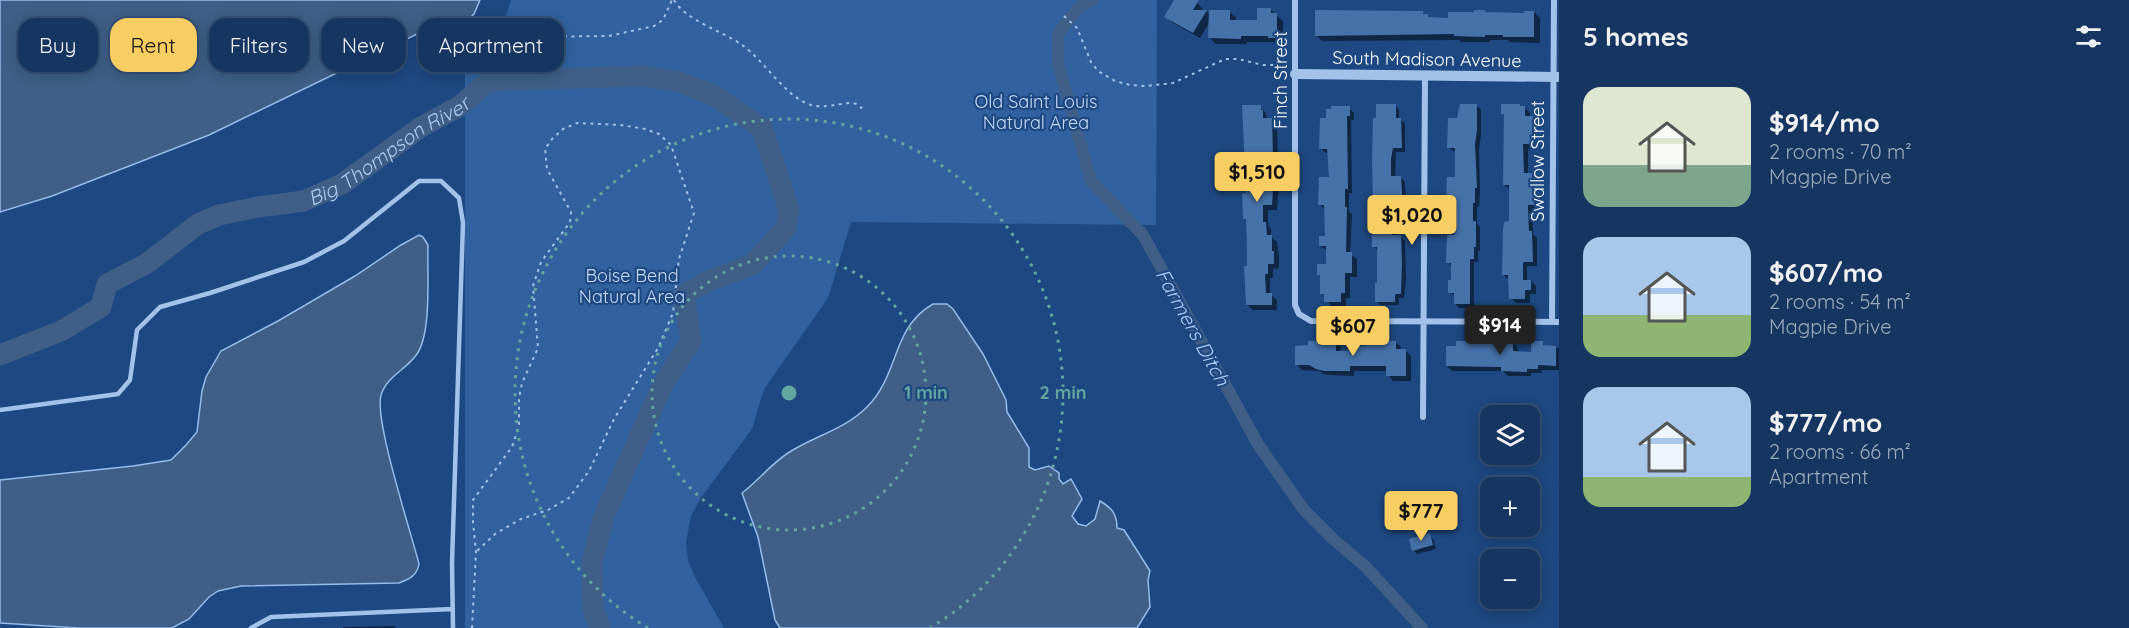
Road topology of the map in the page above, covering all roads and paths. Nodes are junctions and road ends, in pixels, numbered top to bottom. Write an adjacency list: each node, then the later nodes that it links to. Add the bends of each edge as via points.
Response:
1 (673, 0): 5 (path, via 663,20 654,26 609,36); 9 (path, via 689,15 758,57 800,99 812,105 857,104)
2 (1295, 0): 6 (street, Finch Street)
3 (1554, 0): 8 (street, Swallow Street)
4 (1064, 16): 6 (path, via 1077,28 1091,62 1115,81 1146,86 1173,83 1225,59)
5 (564, 36)
6 (1295, 69): 7 (street, South Madison Avenue); 10 (street, Finch Street, via 1295,305 1299,314 1311,321)
7 (1425, 76): 8 (street, South Madison Avenue); 10 (street)
8 (1556, 77): 11 (street, Swallow Street)
9 (865, 111)
10 (1423, 322): 11 (street); 13 (street)
11 (1555, 322)
12 (0, 410): 15 (lane, via 118,394 130,380 137,330 160,307 304,262 344,241 419,181 441,181 459,198 463,223)
13 (1423, 417)
14 (476, 552): 14 (path, via 520,519 569,498 658,348 673,313 679,259 694,213 671,145 659,134 621,125 577,123 563,129 545,149 547,169 571,212 570,222 541,262 533,286 538,348 522,383 519,426 512,447 473,500); 18 (path)
15 (453, 609): 16 (lane, via 271,617); 17 (lane)
16 (251, 628)
17 (453, 628)
18 (472, 628)

